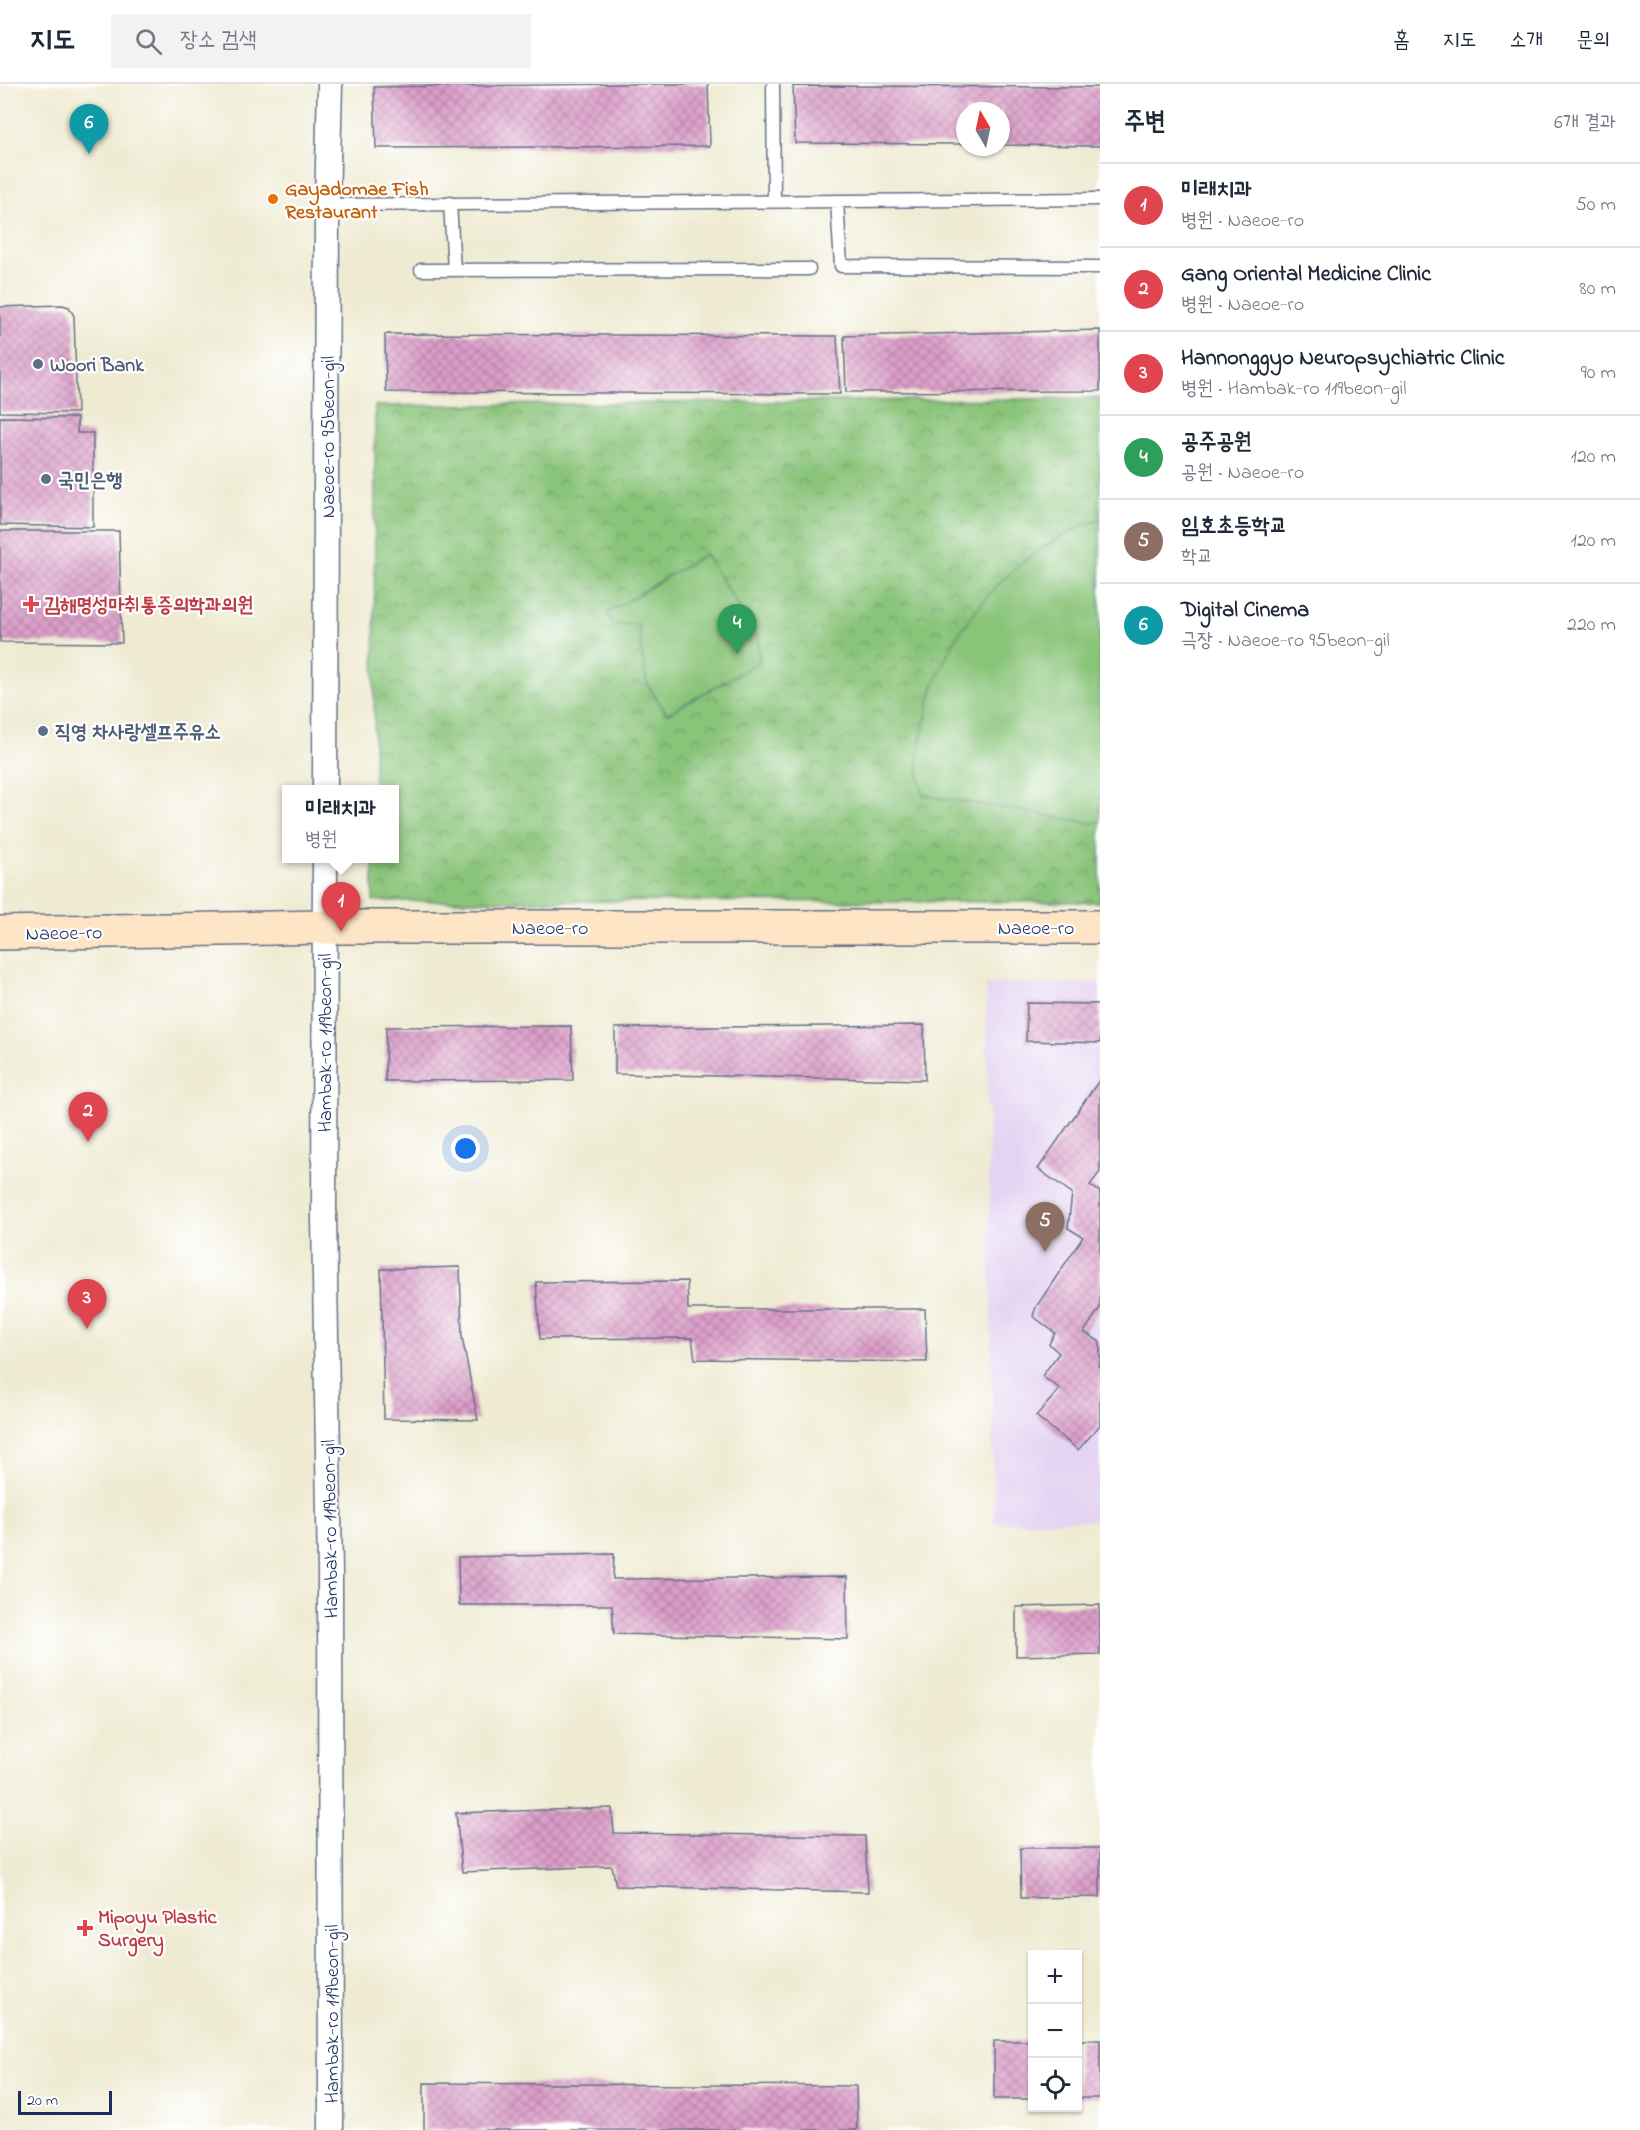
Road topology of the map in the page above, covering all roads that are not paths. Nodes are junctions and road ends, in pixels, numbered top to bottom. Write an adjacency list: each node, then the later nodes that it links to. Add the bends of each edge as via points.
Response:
1 (330, 84): 7 (street, Naeoe-ro 95beon-gil)
2 (773, 84): 4 (lane)
3 (1100, 199): 5 (lane)
4 (774, 201): 5 (lane); 6 (lane)
5 (837, 201): 8 (lane, via 841,266)
6 (450, 203): 7 (lane); 11 (lane)
7 (327, 205): 12 (street, Naeoe-ro 95beon-gil)
8 (1100, 267)
9 (809, 269): 11 (lane)
10 (421, 270): 11 (lane)
11 (454, 270)
12 (325, 785)
13 (325, 863): 14 (street)
14 (325, 927): 15 (street, Naeoe-ro); 16 (street, Naeoe-ro); 17 (street, Hambak-ro 119beon-gil)
15 (1100, 927)
16 (0, 933)
17 (332, 2130)

